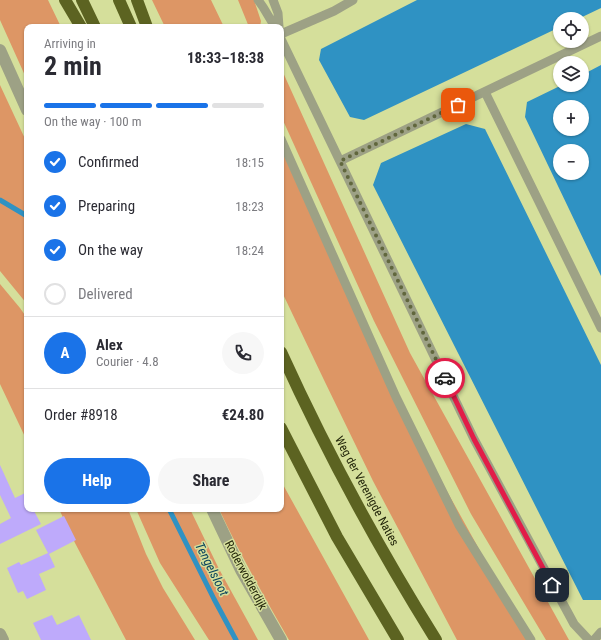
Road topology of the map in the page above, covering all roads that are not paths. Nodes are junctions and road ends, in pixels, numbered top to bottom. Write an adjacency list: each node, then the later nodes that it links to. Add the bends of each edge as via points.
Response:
1 (65, 0): 8 (highway)
2 (82, 0): 9 (highway)
3 (119, 0): 10 (highway)
4 (137, 0): 11 (highway)
5 (258, 0): 12 (lane)
6 (273, 0): 13 (lane)
7 (353, 0): 14 (lane)
8 (78, 24)
9 (94, 24)
10 (130, 24)
11 (146, 24)
12 (273, 24)
13 (279, 24)
14 (284, 33)
15 (601, 36): 18 (lane)
16 (284, 45): 21 (lane)
17 (0, 50): 19 (street)
18 (484, 92): 21 (lane); 22 (lane)
19 (24, 103)
20 (284, 146): 32 (lane, via 396,397 459,525)
21 (340, 161): 33 (lane, via 474,439 574,624)
22 (601, 328)
23 (284, 358): 31 (highway, Weg der Verenigde Naties, via 343,478)
24 (284, 434): 30 (highway, via 337,538)
25 (213, 512): 29 (street, Roderwolderdijk, via 241,570)
26 (601, 632): 34 (lane)
27 (0, 634): 28 (street)
28 (3, 640)
29 (281, 640)
30 (398, 640)
31 (436, 640)
32 (531, 640)
33 (589, 640)
34 (594, 640)

